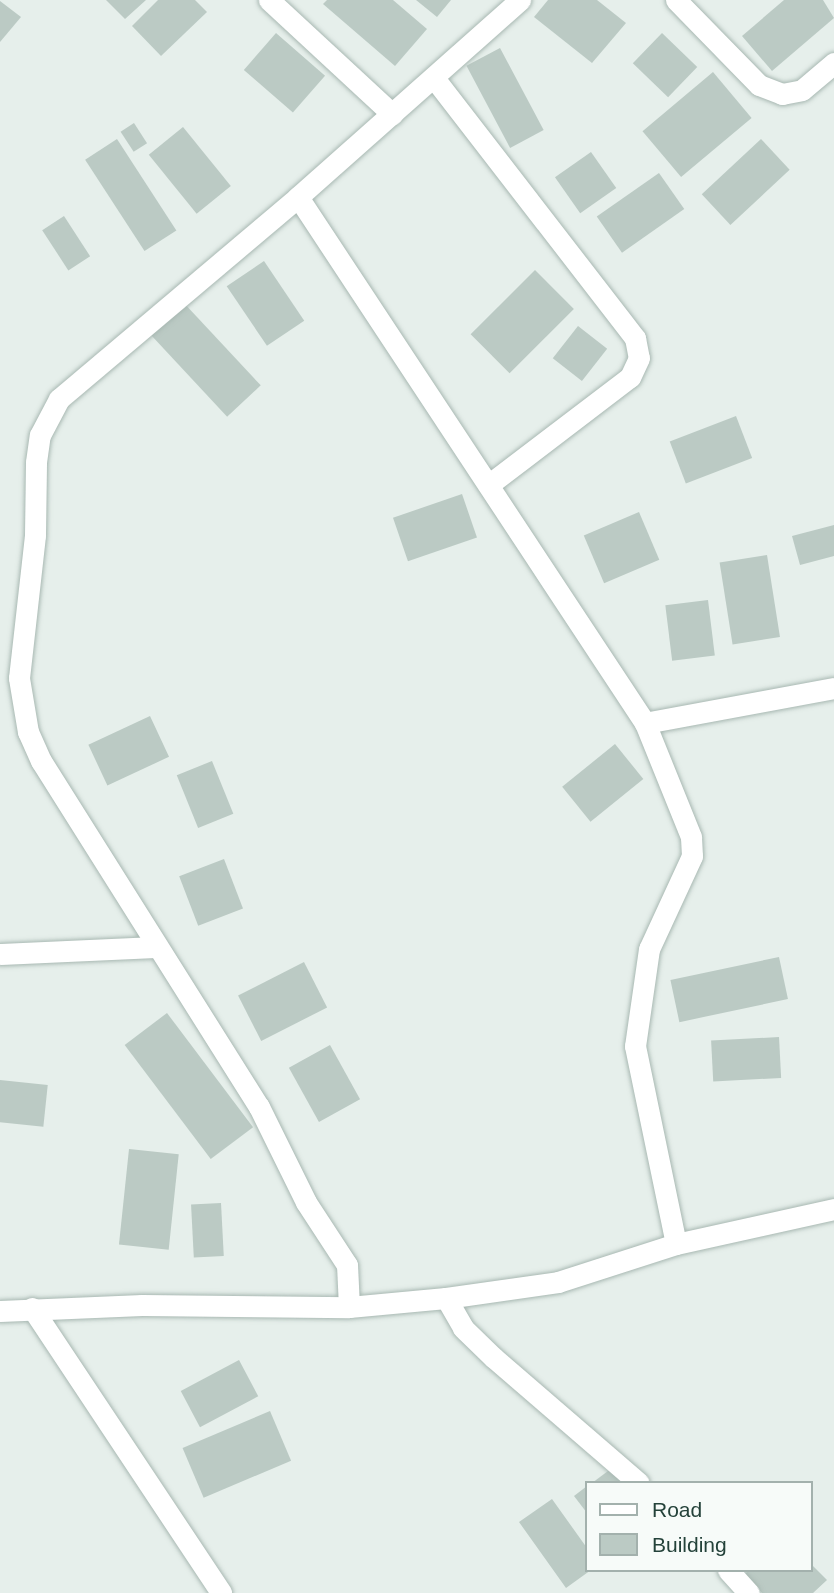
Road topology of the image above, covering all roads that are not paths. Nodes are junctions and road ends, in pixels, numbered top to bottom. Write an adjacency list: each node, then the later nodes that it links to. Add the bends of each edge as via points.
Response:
1 (269, 0): 6 (street)
2 (520, 0): 5 (street)
3 (676, 0): 4 (street, via 759,85 782,94 802,90)
4 (834, 63)
5 (434, 78): 6 (street); 8 (street, via 635,338 639,358 631,377)
6 (392, 114): 7 (street)
7 (298, 197): 8 (street); 11 (street, via 69,390 40,435 35,536 19,678 22,708 41,761)
8 (488, 485): 10 (street)
9 (834, 688): 10 (street)
10 (645, 723): 14 (street, via 692,856 649,949 635,1046)
11 (156, 947): 12 (street); 16 (street, via 259,1107 306,1202 347,1265)
12 (0, 954)
13 (834, 1209): 14 (street)
14 (676, 1244): 15 (street, via 558,1282)
15 (446, 1298): 16 (street); 19 (street, via 463,1328)
16 (349, 1307): 17 (street)
17 (32, 1308): 18 (street); 21 (street)
18 (0, 1311)
19 (637, 1481)
20 (730, 1572): 22 (street)
21 (221, 1593)
22 (749, 1593)

